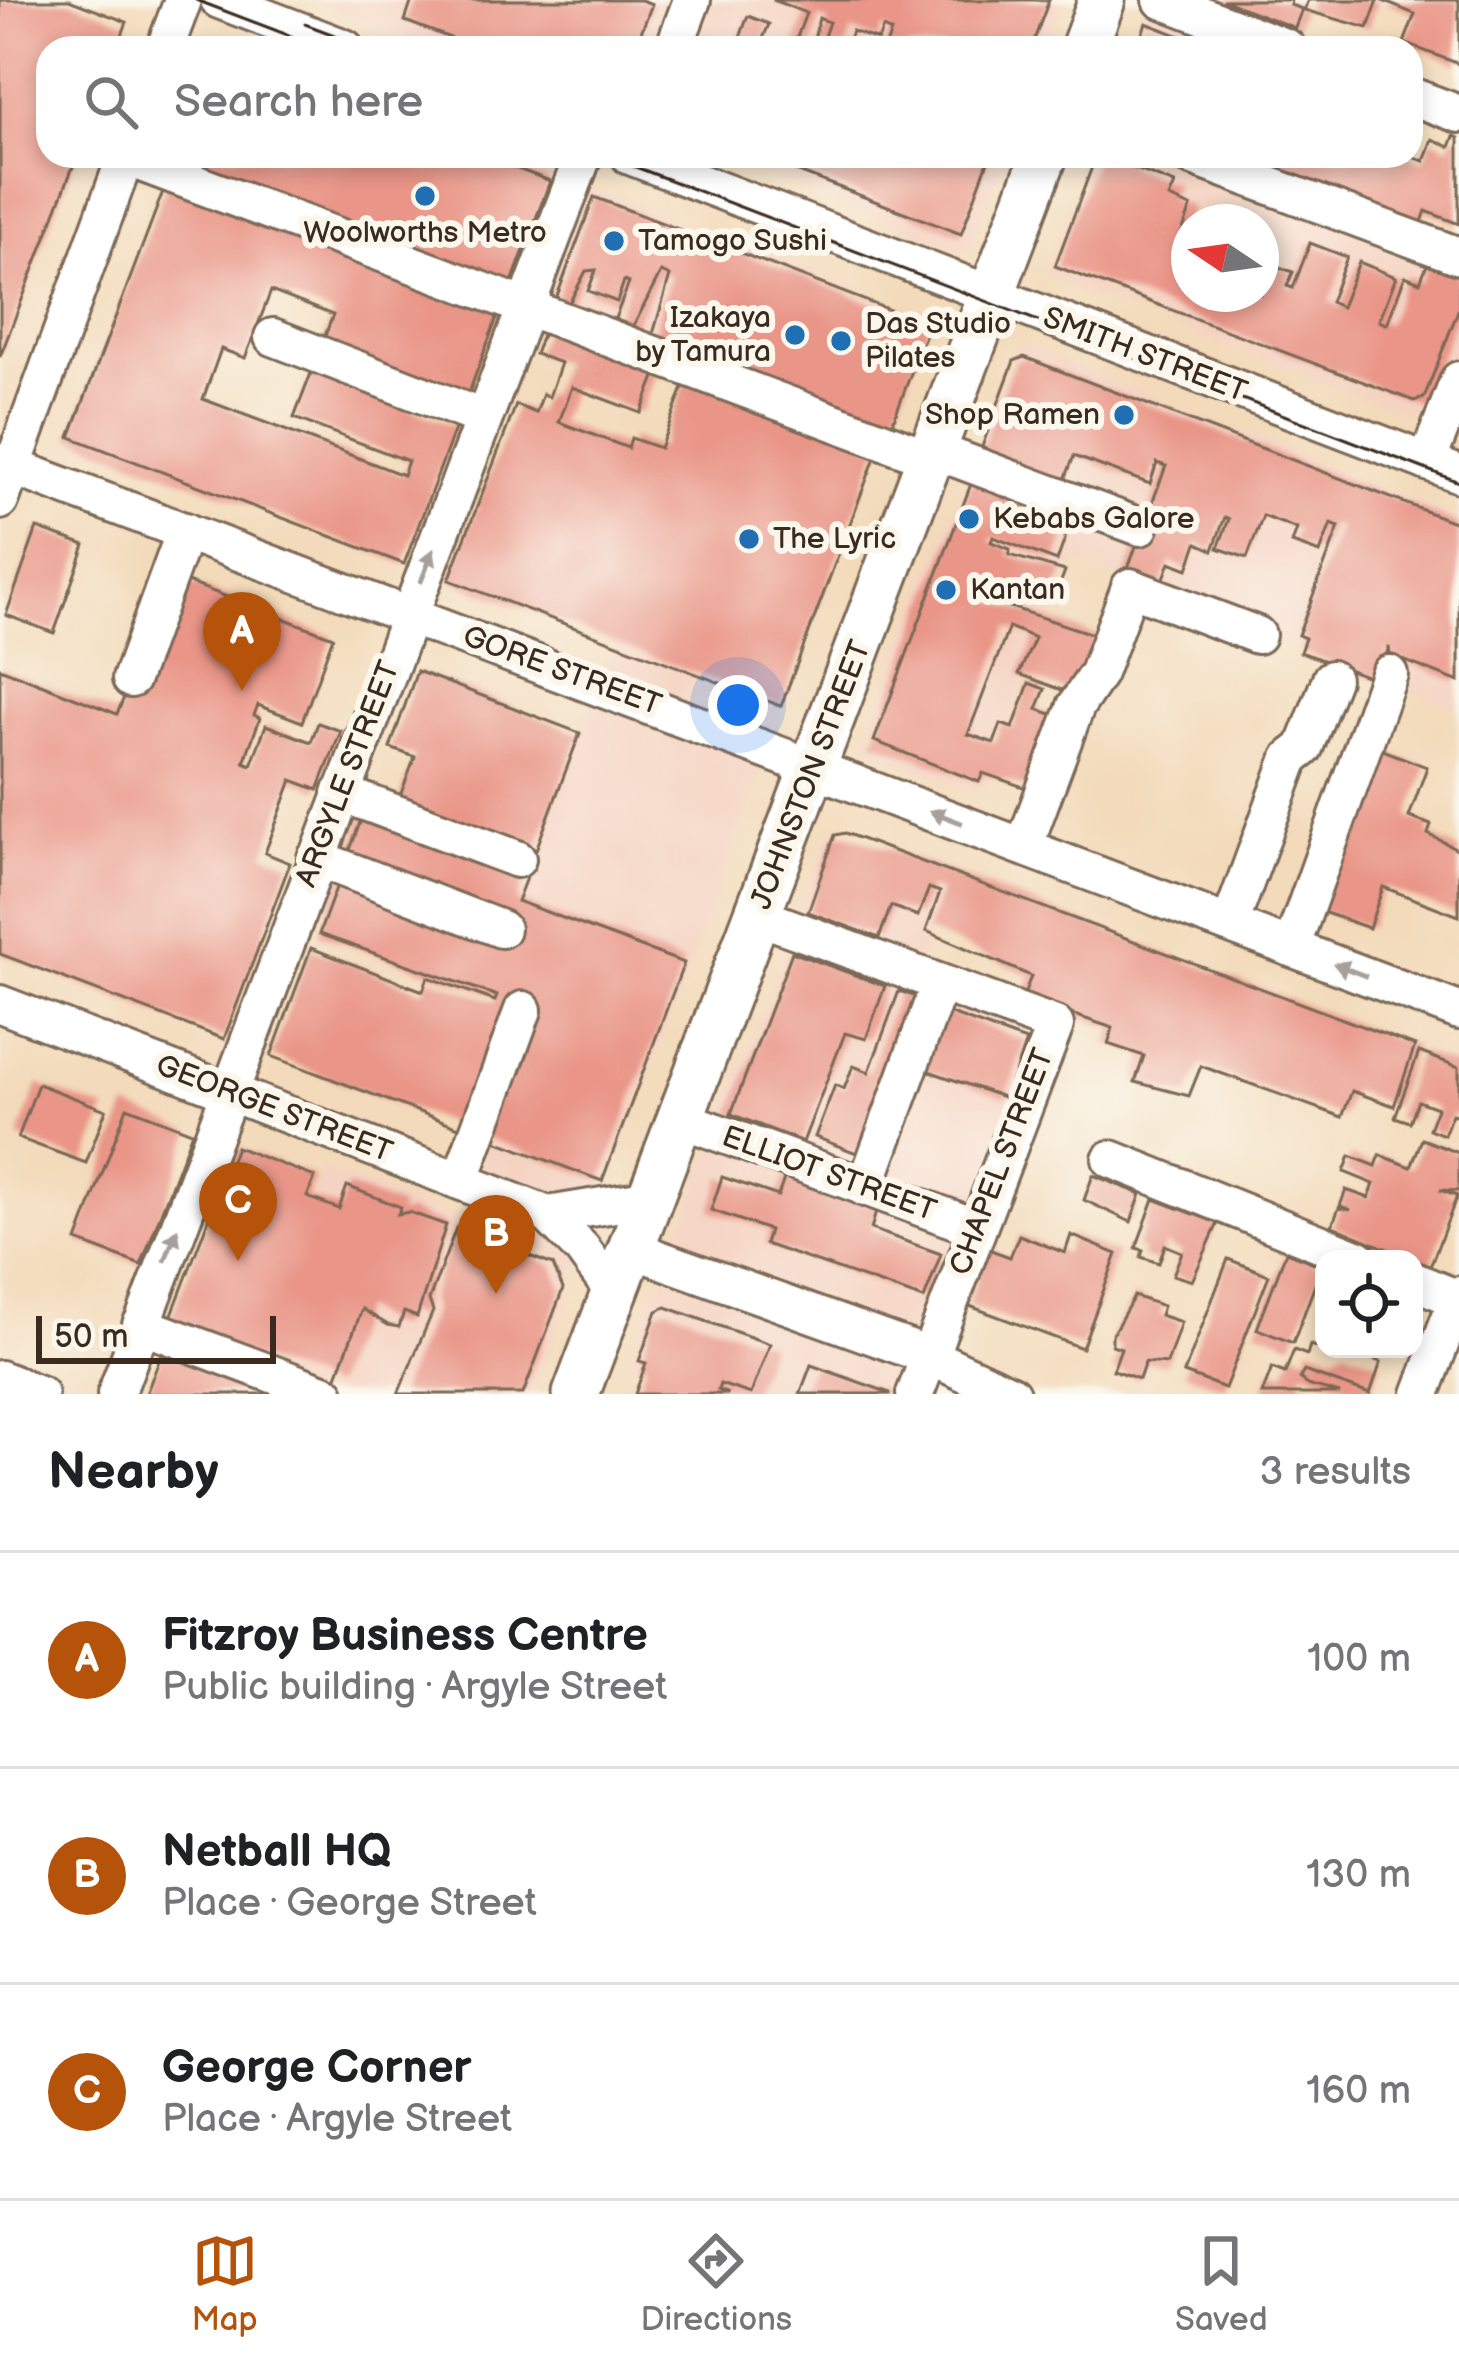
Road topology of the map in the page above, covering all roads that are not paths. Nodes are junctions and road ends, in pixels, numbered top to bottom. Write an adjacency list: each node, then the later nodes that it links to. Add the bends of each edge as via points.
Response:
1 (183, 0): 7 (street)
2 (219, 0): 6 (street)
3 (1102, 0): 10 (main road)
4 (1162, 0): 11 (street)
5 (684, 2): 9 (street)
6 (297, 14): 8 (street)
7 (170, 36)
8 (328, 36)
9 (677, 36)
10 (1088, 36)
11 (1255, 36)
12 (1423, 100): 13 (street)
13 (1459, 114)
14 (121, 168): 28 (street)
15 (158, 168): 22 (street)
16 (579, 168): 22 (street, ARGYLE STREET)
17 (663, 168): 21 (street, SMITH STREET)
18 (1040, 168): 21 (main road, JOHNSTON STREET)
19 (1247, 168): 20 (street)
20 (1459, 256)
21 (992, 297): 26 (main road, JOHNSTON STREET); 27 (street, SMITH STREET)
22 (525, 304): 25 (street, ARGYLE STREET); 26 (street)
23 (273, 338): 25 (street)
24 (1459, 380): 27 (street)
25 (483, 418): 31 (street, ARGYLE STREET, one-way to 25)
26 (932, 454): 29 (street); 36 (main road, JOHNSTON STREET)
27 (1443, 468)
28 (4, 476): 30 (street, GORE STREET)
29 (1140, 527)
30 (185, 531): 31 (street, GORE STREET); 34 (street)
31 (408, 615): 36 (street, GORE STREET); 37 (street, ARGYLE STREET)
32 (1257, 635): 38 (street, via 1130,587)
33 (1389, 674): 44 (street)
34 (130, 679)
35 (1331, 680): 42 (street, via 1304,748 1291,758)
36 (814, 767): 38 (street, GORE STREET, one-way to 36); 41 (main road, JOHNSTON STREET)
37 (341, 793): 39 (street, ARGYLE STREET); 40 (street)
38 (1024, 846): 42 (street, GORE STREET)
39 (316, 858): 43 (street); 49 (street, ARGYLE STREET)
40 (517, 859)
41 (758, 916): 45 (street, CHAPEL STREET); 50 (main road, JOHNSTON STREET)
42 (1230, 925): 44 (street, GORE STREET)
43 (501, 929)
44 (1291, 947): 48 (street, GORE STREET, one-way to 44)
45 (940, 983): 53 (street); 56 (street, CHAPEL STREET, via 1055,1025)
46 (0, 1004): 49 (street, GEORGE STREET)
47 (523, 1010): 52 (street)
48 (1459, 1011)
49 (230, 1092): 52 (street, GEORGE STREET); 62 (street, ARGYLE STREET, one-way to 49)
50 (681, 1119): 53 (street, ELLIOT STREET); 54 (main road, JOHNSTON STREET)
51 (1112, 1159): 58 (street)
52 (460, 1181): 55 (street, GEORGE STREET)
53 (865, 1188): 56 (street, ELLIOT STREET)
54 (650, 1198): 55 (street); 57 (main road, JOHNSTON STREET)
55 (548, 1215): 60 (street, GEORGE STREET)
56 (977, 1228): 63 (street, CHAPEL STREET)
57 (631, 1249): 60 (main road, JOHNSTON STREET); 63 (street)
58 (1337, 1250)
59 (1423, 1284): 61 (street)
60 (614, 1293): 69 (main road, JOHNSTON STREET)
61 (1458, 1297): 64 (street)
62 (141, 1325): 67 (street, ARGYLE STREET); 68 (street)
63 (929, 1356): 70 (street, CHAPEL STREET); 71 (street)
64 (1447, 1364): 72 (street)
65 (0, 1379): 66 (street)
66 (39, 1394)
67 (116, 1394)
68 (326, 1394)
69 (576, 1394)
70 (915, 1394)
71 (1011, 1394)
72 (1421, 1394)

